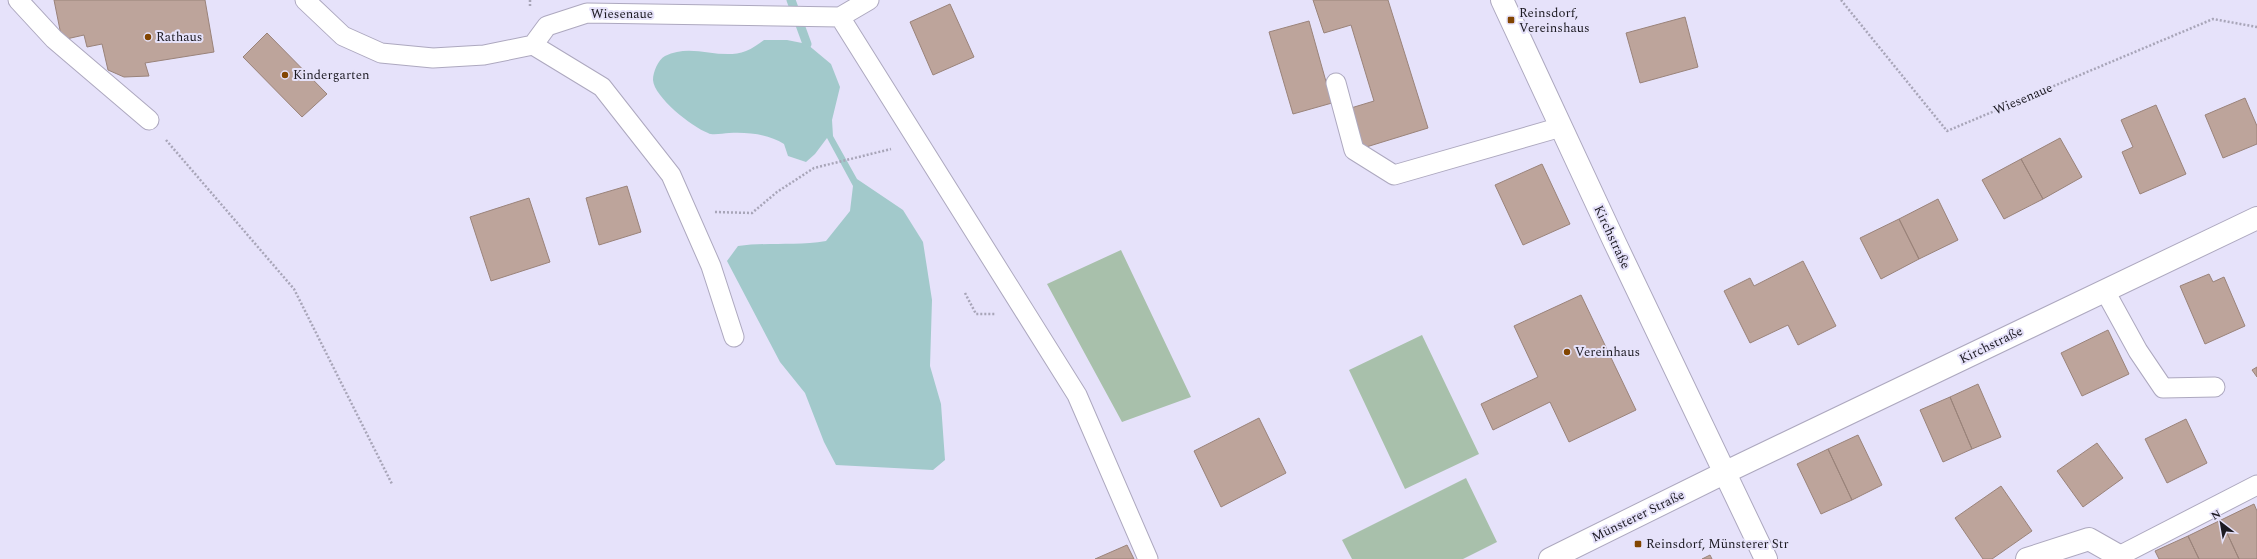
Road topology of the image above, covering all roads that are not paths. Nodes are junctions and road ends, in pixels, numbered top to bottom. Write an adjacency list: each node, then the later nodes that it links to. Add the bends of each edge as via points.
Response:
1 (18, 0): 8 (lane, via 54,39)
2 (305, 0): 6 (lane, via 343,36 381,53 433,58 484,55)
3 (869, 0): 5 (lane)
4 (1502, 0): 9 (street, Kirchstraße)
5 (840, 17): 6 (lane, Wiesenaue, via 587,13 546,26); 17 (lane, via 1078,395)
6 (533, 46): 12 (lane, via 602,88 671,175 711,266)
7 (1336, 84): 9 (lane, via 1354,150 1394,176)
8 (149, 120)
9 (1561, 127): 14 (street, Kirchstraße)
10 (2257, 218): 11 (street, Kirchstraße)
11 (2105, 291): 13 (lane, via 2163,388); 14 (street, Kirchstraße)
12 (734, 337)
13 (2215, 387)
14 (1726, 472): 18 (street, Münsterer Straße); 19 (street, Kirchstraße)
15 (2257, 484): 16 (lane)
16 (2120, 557): 20 (street, via 2089,539)
17 (1148, 559)
18 (1550, 559)
19 (1766, 559)
20 (2027, 559)

